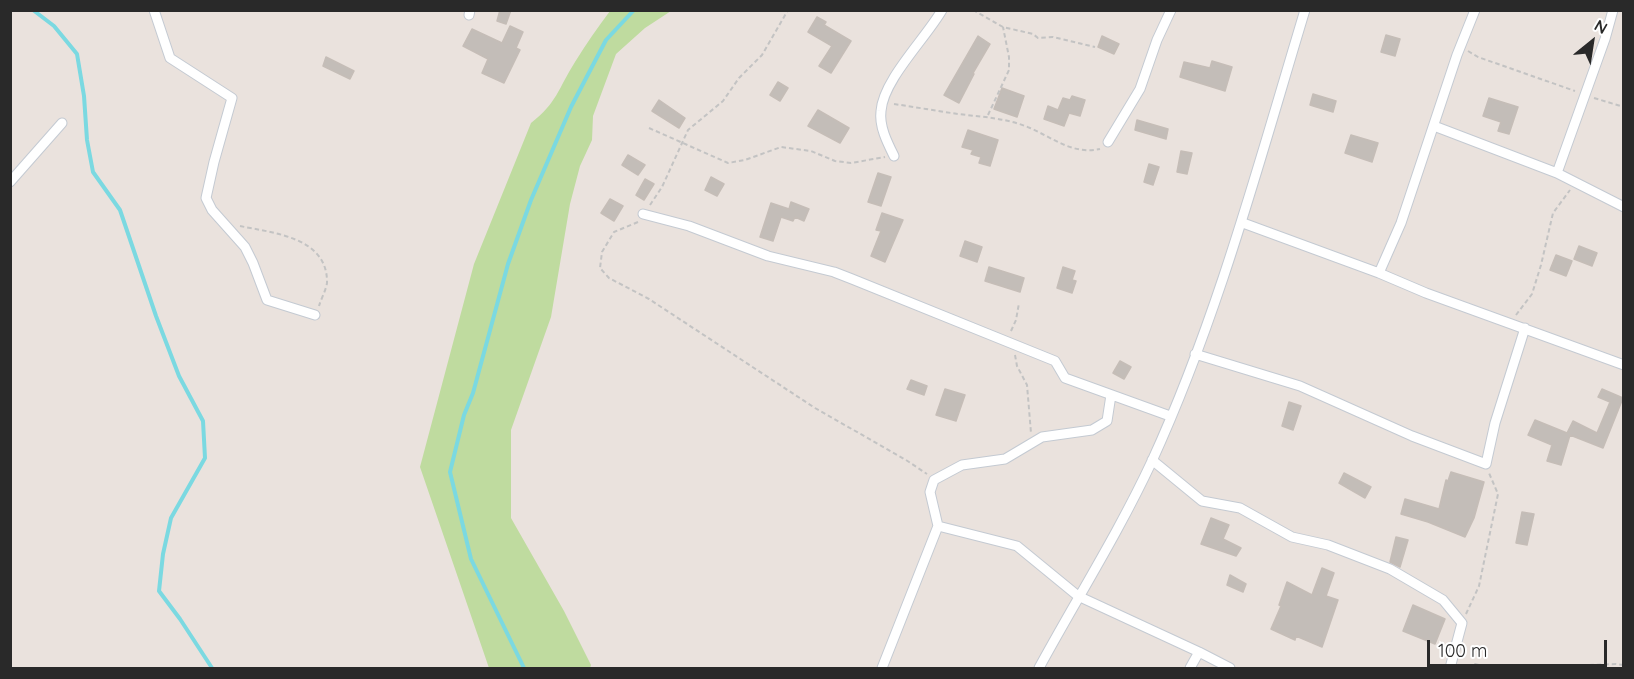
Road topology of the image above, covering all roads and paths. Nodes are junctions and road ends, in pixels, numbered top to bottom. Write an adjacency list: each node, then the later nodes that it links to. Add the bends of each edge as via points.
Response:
1 (154, 10): 28 (street, via 170,58 232,99 206,198)
2 (788, 10): 20 (path, via 762,55 723,101 688,130)
3 (942, 10): 14 (street)
4 (973, 10): 10 (path)
5 (1171, 10): 21 (street, via 1140,89)
6 (1293, 10): 9 (street)
7 (1475, 10): 12 (street)
8 (1613, 10): 13 (street)
9 (1304, 13): 29 (street)
10 (1003, 27): 11 (path, via 1038,38 1053,37); 16 (path, via 1009,70)
11 (1095, 47)
12 (1460, 47): 13 (path); 18 (street)
13 (1586, 96): 15 (path); 23 (street)
14 (882, 102): 16 (path); 22 (street, via 881,121)
15 (1623, 107)
16 (988, 116): 21 (path, via 1030,128 1072,148 1095,150)
17 (62, 123): 24 (street)
18 (1434, 126): 23 (street); 30 (street, via 1401,223)
19 (649, 128): 20 (path)
20 (681, 142): 22 (path, via 728,163 781,147 851,163); 27 (path, via 662,186)
21 (1108, 142)
22 (894, 156)
23 (1557, 173): 25 (street)
24 (10, 182)
25 (1575, 183): 26 (street); 33 (path, via 1553,213 1532,294)
26 (1623, 207)
27 (643, 214): 35 (street, via 689,226 768,256 834,272); 43 (path, via 639,221 614,232 602,252 600,268 609,278 649,299)
28 (220, 220): 32 (street, via 245,247 267,300); 32 (path, via 268,230 314,251 323,264 327,284)
29 (1243, 223): 30 (street); 36 (street)
30 (1379, 273): 33 (street)
31 (1020, 303): 35 (path, via 1010,332)
32 (315, 315)
33 (1510, 322): 34 (street)
34 (1525, 328): 37 (street); 42 (street)
35 (1012, 342): 38 (street, via 1055,361 1065,378); 40 (path, via 1017,366 1027,385 1031,435)
36 (1195, 354): 39 (street); 42 (street, via 1300,386)
37 (1623, 365)
38 (1111, 396): 39 (street); 40 (street, via 1107,421 1092,430 1042,437)
39 (1170, 416): 41 (street)
40 (1026, 448): 43 (street, via 1005,459 962,465)
41 (1152, 460): 45 (street); 46 (street, via 1202,501 1240,508 1292,537 1328,545 1399,574 1443,600)
42 (1486, 464): 46 (path, via 1498,494 1479,586)
43 (934, 480): 44 (street, via 930,492)
44 (938, 526): 45 (street, via 1017,546); 49 (street)
45 (1078, 596): 47 (street); 50 (street)
46 (1462, 623): 53 (street)
47 (1199, 652): 51 (street); 52 (street)
48 (1623, 665): 56 (path)
49 (882, 669)
50 (1039, 669)
51 (1190, 669)
52 (1230, 669)
53 (1450, 669)
54 (1468, 669): 55 (path, via 1475,664)
55 (1490, 669)
56 (1583, 669)

